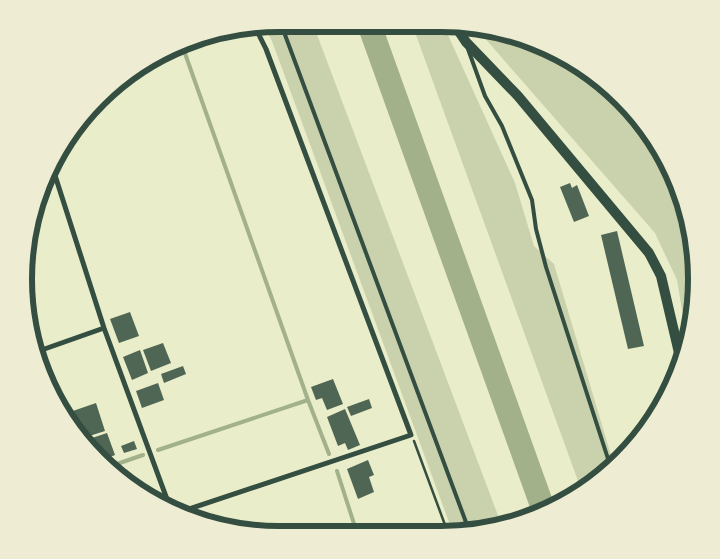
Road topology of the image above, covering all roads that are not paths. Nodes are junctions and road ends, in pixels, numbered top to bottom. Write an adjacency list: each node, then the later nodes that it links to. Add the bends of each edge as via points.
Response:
1 (284, 32): 12 (lane)
2 (460, 33): 4 (main road)
3 (258, 34): 11 (street, via 411,436)
4 (466, 42): 7 (main road, via 518,96 650,253 660,276); 9 (lane, via 485,96 502,126 532,200 546,267)
5 (55, 176): 6 (street)
6 (104, 328): 8 (street); 10 (street)
7 (678, 347)
8 (43, 350)
9 (608, 460)
10 (166, 499)
11 (189, 509)
12 (467, 525)

